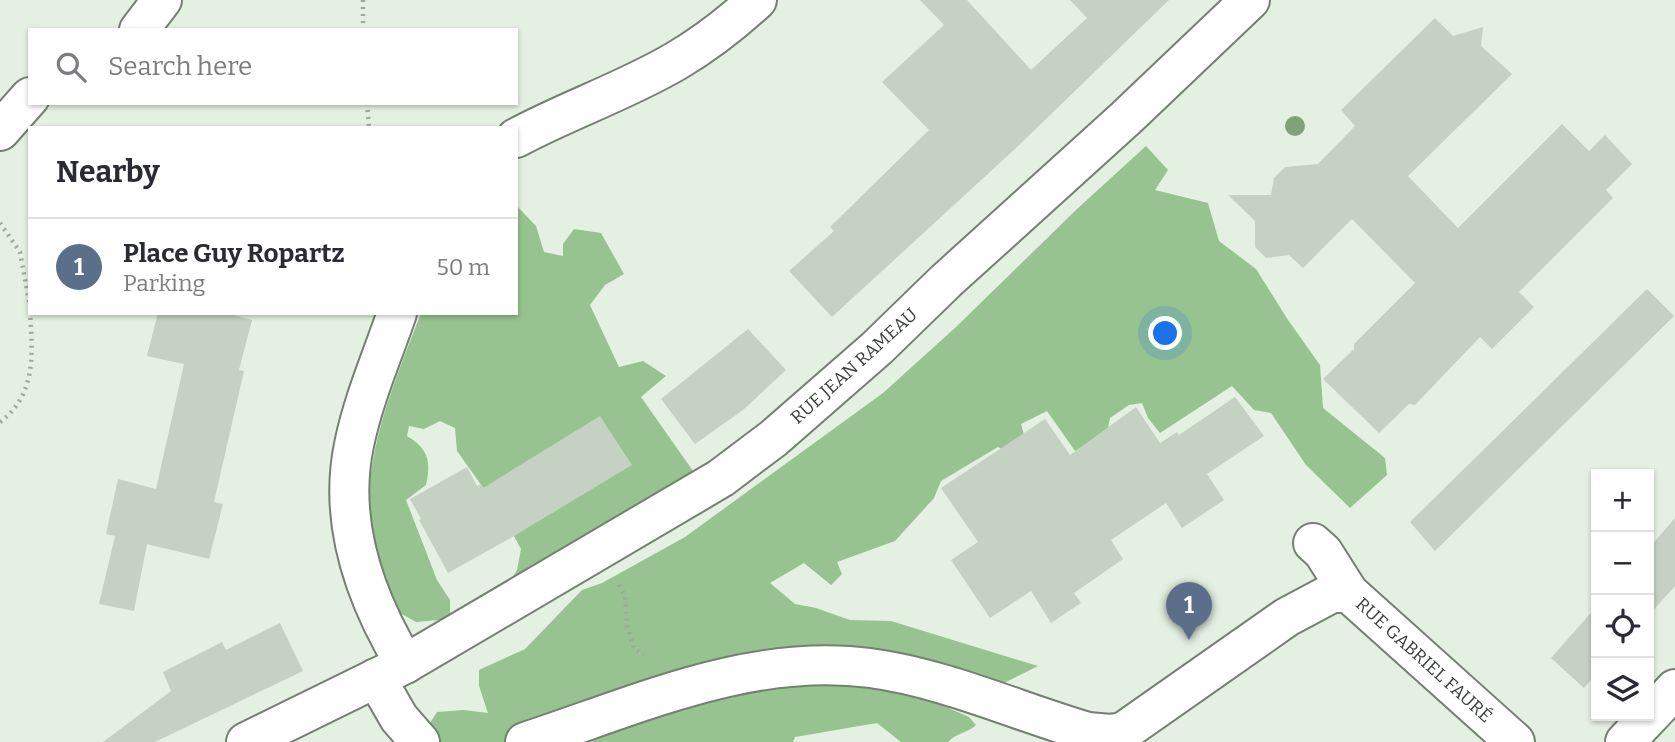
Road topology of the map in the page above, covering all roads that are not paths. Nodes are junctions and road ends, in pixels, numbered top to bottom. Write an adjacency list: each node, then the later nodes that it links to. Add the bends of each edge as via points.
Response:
1 (162, 0): 4 (street)
2 (757, 0): 7 (street, via 676,61)
3 (1250, 0): 11 (street, RUE JEAN RAMEAU, via 774,438 721,478 603,550)
4 (141, 28)
5 (28, 99): 6 (street)
6 (0, 131)
7 (518, 137)
8 (396, 315): 11 (street, via 361,418 349,497 351,525)
9 (1312, 543): 10 (street, RUE GABRIEL FAURÉ)
10 (1349, 593): 15 (street, via 1332,593 1287,617 1123,732 1088,732 910,675 807,664 680,691); 16 (street, RUE GABRIEL FAURÉ)
11 (391, 671): 13 (street, RUE JEAN RAMEAU); 14 (street, via 399,718)
12 (1675, 689): 17 (street)
13 (246, 742)
14 (420, 742)
15 (525, 742)
16 (1514, 742)
17 (1625, 742)

